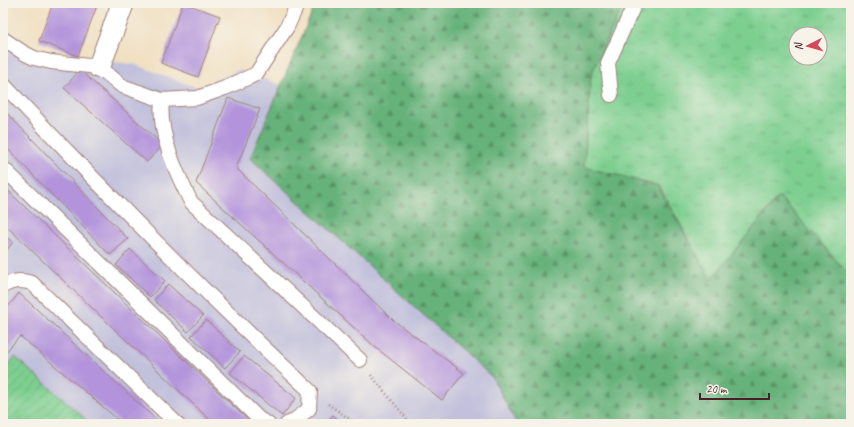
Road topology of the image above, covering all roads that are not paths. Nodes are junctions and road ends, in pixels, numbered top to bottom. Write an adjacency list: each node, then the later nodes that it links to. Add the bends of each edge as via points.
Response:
1 (123, 3): 5 (street)
2 (298, 3): 8 (lane, via 288,27 256,74 196,98)
3 (634, 3): 7 (lane, via 608,63)
4 (3, 38): 5 (lane, via 34,58)
5 (99, 66): 8 (lane, via 122,86)
6 (3, 84): 12 (lane, via 72,158 310,391)
7 (611, 95)
8 (162, 100): 11 (lane, via 160,113 176,172 191,202)
9 (3, 168): 14 (lane, via 259,419)
10 (3, 286): 13 (lane, via 22,280 32,283)
11 (360, 360)
12 (309, 409): 15 (lane); 16 (lane)
13 (177, 424)
14 (268, 424)
15 (287, 424)
16 (307, 424)

